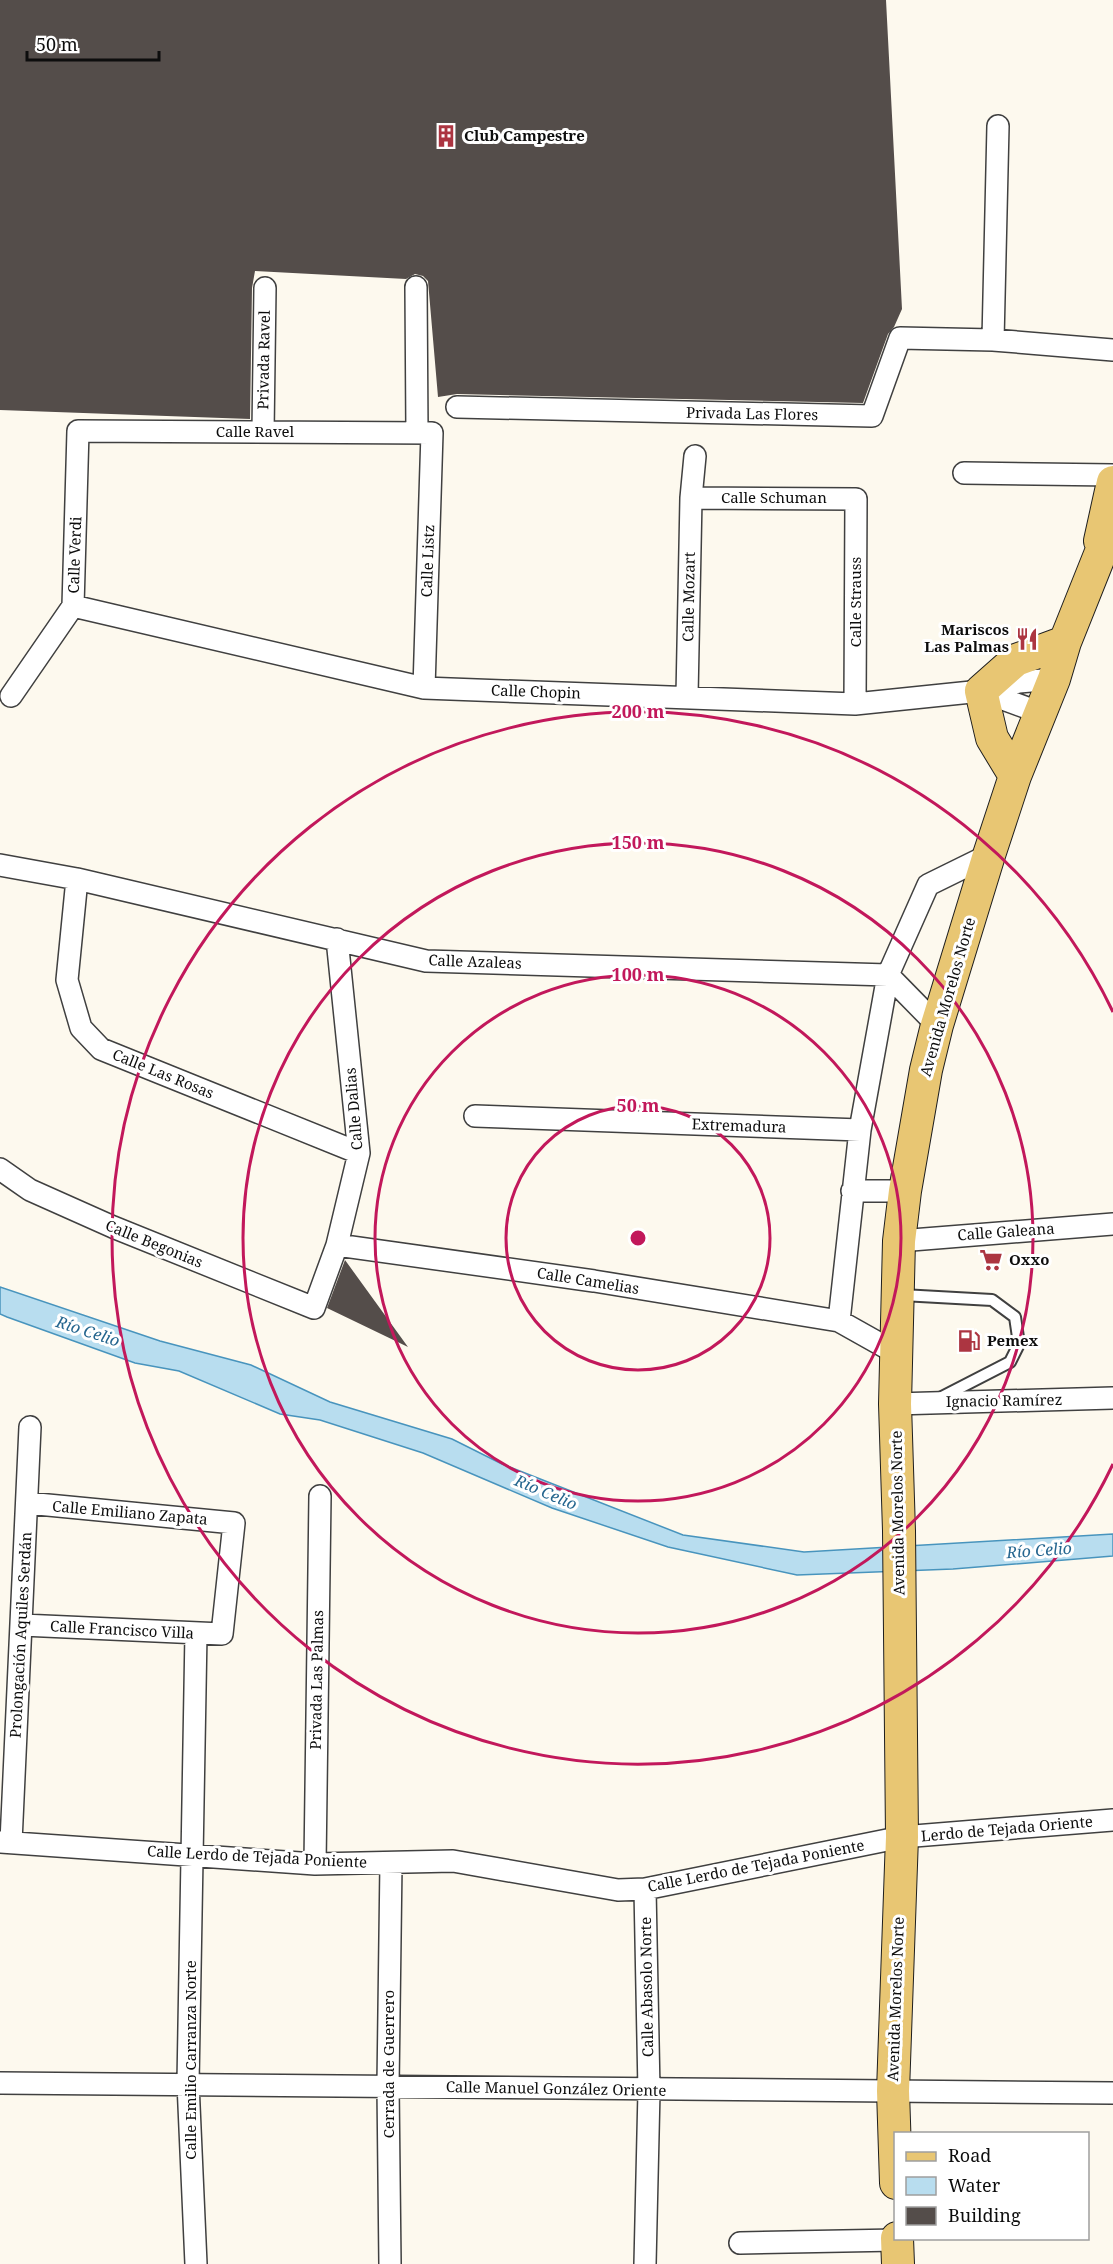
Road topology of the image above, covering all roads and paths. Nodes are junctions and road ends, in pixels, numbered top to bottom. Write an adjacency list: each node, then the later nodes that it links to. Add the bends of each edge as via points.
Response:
1 (998, 126): 4 (street)
2 (416, 287): 9 (street, Calle Listz)
3 (265, 288): 8 (street, Privada Ravel)
4 (993, 340): 5 (street, Privada Las Flores); 6 (street, Privada Las Flores, via 900,338 872,416)
5 (1113, 350)
6 (457, 407)
7 (78, 431): 8 (street, Calle Ravel); 18 (street, Calle Verdi)
8 (263, 432): 9 (street, Calle Ravel)
9 (425, 433): 21 (street, Calle Listz)
10 (695, 456): 14 (street, Calle Mozart)
11 (964, 473): 12 (street)
12 (1113, 475)
13 (1113, 482): 17 (main road)
14 (691, 498): 15 (street, Calle Schuman); 24 (street, Calle Mozart)
15 (856, 499): 25 (street, Calle Strauss)
16 (1113, 522): 17 (main road)
17 (1094, 566): 19 (main road, Avenida Morelos Norte)
18 (73, 606): 21 (street, Calle Chopin); 23 (street, Calle Verdi)
19 (1065, 642): 20 (main road, Avenida Morelos Norte); 22 (main road, via 1016,660)
20 (1054, 680): 22 (street, via 1019,682); 26 (main road, Avenida Morelos Norte)
21 (424, 688): 24 (street, Calle Chopin)
22 (981, 691): 25 (street, Calle Chopin); 26 (street, Calle Chopin); 27 (main road, via 992,738)
23 (11, 696)
24 (687, 696): 25 (street, Calle Chopin)
25 (855, 704)
26 (1041, 713): 27 (main road, Avenida Morelos Norte)
27 (1015, 776): 28 (main road, Avenida Morelos Norte)
28 (989, 855): 32 (street, via 928,885); 33 (main road, Avenida Morelos Norte)
29 (0, 865): 30 (street, Calle Azaleas)
30 (77, 879): 31 (street, Calle Azaleas); 36 (street, Calle Las Rosas, via 68,980 81,1028 101,1049)
31 (337, 939): 32 (street, Calle Azaleas, via 426,961); 36 (street, Calle Dalias)
32 (888, 975): 33 (street); 35 (street)
33 (937, 1025): 39 (main road, Avenida Morelos Norte)
34 (475, 1116): 35 (street, Extremadura)
35 (860, 1130): 38 (street)
36 (359, 1153): 42 (street, Calle Dalias)
37 (0, 1169): 44 (street, Calle Begonias, via 30,1190 112,1227)
38 (852, 1191): 39 (street); 45 (street)
39 (905, 1191): 41 (main road, Avenida Morelos Norte)
40 (1113, 1224): 41 (street, Calle Galeana)
41 (899, 1240): 43 (main road, Avenida Morelos Norte)
42 (337, 1245): 44 (street, Calle Dalias); 45 (street, Calle Camelias)
43 (897, 1295): 46 (main road, Avenida Morelos Norte); 48 (lane, via 992,1300 1015,1317 1018,1344 1010,1362)
44 (314, 1308)
45 (839, 1321): 46 (street)
46 (896, 1353): 49 (main road, Avenida Morelos Norte)
47 (1113, 1398): 48 (street, Ignacio Ramírez)
48 (932, 1402): 49 (street, Ignacio Ramírez)
49 (895, 1404): 57 (main road, Avenida Morelos Norte)
50 (30, 1427): 52 (street, Prolongación Aquiles Serdán)
51 (320, 1496): 61 (street, Privada Las Palmas)
52 (27, 1503): 53 (street, Prolongación Aquiles Serdán); 55 (street, Calle Emiliano Zapata, via 234,1523)
53 (22, 1625): 54 (street, Calle Francisco Villa); 58 (street, Prolongación Aquiles Serdán)
54 (196, 1633): 55 (street, Calle Francisco Villa); 59 (street, Calle Emilio Carranza Norte)
55 (222, 1634)
56 (1113, 1820): 57 (street, Lerdo de Tejada Oriente)
57 (902, 1837): 62 (street, Calle Lerdo de Tejada Poniente); 67 (main road, Avenida Morelos Norte)
58 (6, 1842): 59 (street, Calle Lerdo de Tejada Poniente)
59 (192, 1855): 61 (street, Calle Lerdo de Tejada Poniente); 64 (street, Calle Emilio Carranza Norte)
60 (391, 1863): 61 (street, Calle Lerdo de Tejada Poniente); 62 (street, Calle Lerdo de Tejada Poniente, via 453,1861 618,1890); 65 (street, Cerrada de Guerrero)
61 (315, 1864)
62 (645, 1889): 66 (street, Calle Abasolo Norte)
63 (0, 2083): 64 (street, Calle Manuel González Oriente)
64 (188, 2083): 65 (street, Calle Manuel González Oriente); 72 (street, Calle Emilio Carranza Norte)
65 (388, 2086): 66 (street, Calle Manuel González Oriente); 73 (street, Cerrada de Guerrero)
66 (649, 2091): 67 (street, Calle Manuel González Oriente); 74 (street, Calle Abasolo Norte)
67 (892, 2091): 68 (street, Calle Manuel González Oriente); 69 (main road, Avenida Morelos Norte)
68 (1113, 2093)
69 (894, 2137)
70 (740, 2243): 71 (street)
71 (898, 2248)
72 (196, 2264)
73 (390, 2264)
74 (645, 2264)

